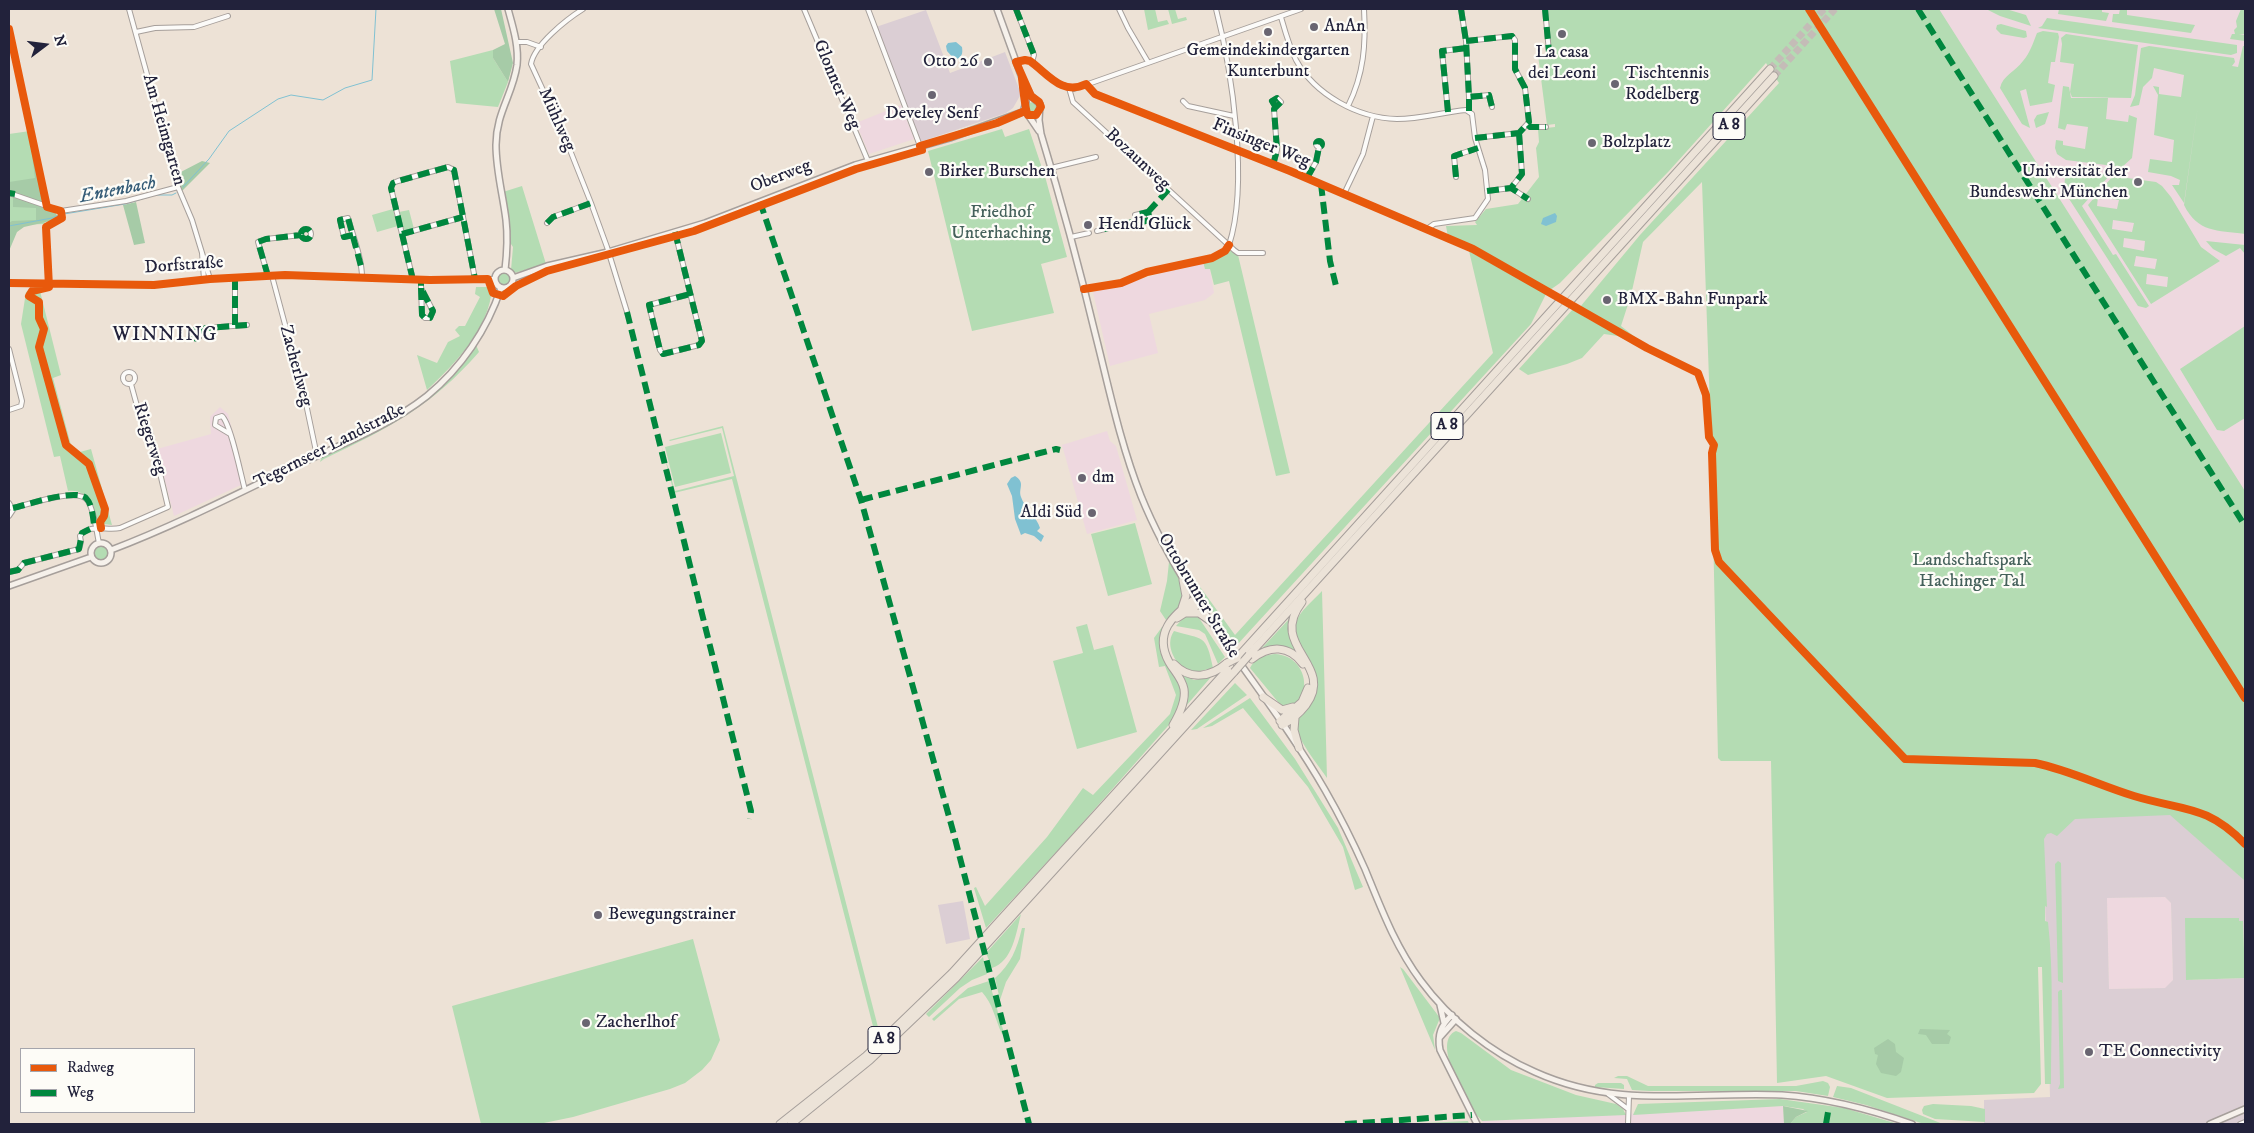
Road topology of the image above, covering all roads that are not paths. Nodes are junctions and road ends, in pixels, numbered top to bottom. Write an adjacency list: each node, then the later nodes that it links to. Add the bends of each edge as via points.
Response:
1 (129, 9): 16 (street, Am Heimgarten)
2 (508, 9): 19 (main road)
3 (583, 9): 20 (street, Mühlweg, via 559,27)
4 (804, 9): 55 (street, Glonner Weg)
5 (868, 9): 50 (street)
6 (997, 9): 23 (main road, Ottobrunner Straße)
7 (1016, 9): 24 (street, via 1034,56)
8 (1119, 9): 25 (street)
9 (1216, 9): 17 (street)
10 (1301, 9): 15 (street)
11 (1364, 9): 36 (street, via 1364,59)
12 (1461, 9): 18 (street)
13 (1545, 9): 22 (street)
14 (228, 16): 16 (street, via 194,27)
15 (1281, 16): 17 (street); 36 (street, via 1290,46 1306,74 1328,95)
16 (136, 32): 60 (street, Am Heimgarten)
17 (1223, 37): 25 (street); 43 (street)
18 (1466, 41): 21 (street); 45 (street, via 1512,36 1515,40 1516,69 1525,88)
19 (516, 42): 20 (street); 81 (main road, via 517,63 499,116 496,144 507,226)
20 (541, 47): 66 (street, Mühlweg, via 532,60 532,67)
21 (1466, 48): 31 (street); 41 (street, via 1442,51)
22 (1549, 52)
23 (1016, 62): 24 (street); 28 (main road, Ottobrunner Straße)
24 (1032, 62): 30 (street, Bozaunweg)
25 (1148, 62): 29 (street)
26 (1770, 69): 96 (highway, A 8)
27 (1774, 76): 96 (highway, A 8)
28 (1022, 78): 32 (main road, Ottobrunner Straße); 34 (main road, Ottobrunner Straße)
29 (1086, 84): 30 (street); 53 (street, Finsinger Weg, via 1095,94)
30 (1069, 88): 77 (street, Bozaunweg, via 1073,102)
31 (1469, 97): 37 (street, via 1489,95); 39 (street)
32 (1035, 99): 34 (main road); 40 (main road, Ottobrunner Straße, via 1040,104)
33 (1183, 101): 43 (street, via 1188,106)
34 (1026, 102): 38 (main road, Ottobrunner Straße)
35 (1275, 106): 56 (street, via 1278,150)
36 (1348, 106): 44 (street)
37 (1492, 107)
38 (1025, 111): 42 (main road, Ottobrunner Straße); 50 (main road, Oberweg, via 982,128)
39 (1468, 111): 41 (street); 49 (street, via 1473,117)
40 (1040, 112): 42 (main road); 48 (main road, Ottobrunner Straße)
41 (1448, 112): 44 (street, via 1399,119)
42 (1030, 116): 48 (main road, Ottobrunner Straße)
43 (1234, 116): 53 (street)
44 (1373, 116): 64 (street, via 1363,154)
45 (1528, 125): 46 (street); 47 (street)
46 (1546, 126)
47 (1519, 133): 49 (street); 61 (street, via 1522,174)
48 (1041, 134): 57 (main road, Ottobrunner Straße)
49 (1475, 138): 52 (street)
50 (920, 146): 55 (main road, Oberweg)
51 (1318, 148): 59 (street, via 1316,162)
52 (1478, 148): 58 (street, via 1454,156); 62 (street)
53 (1236, 150): 56 (street, Finsinger Weg); 77 (street, via 1237,211)
54 (1096, 157): 57 (street)
55 (868, 162): 71 (main road, Oberweg)
56 (1273, 165): 59 (street, Finsinger Weg)
57 (1051, 168): 76 (main road, Ottobrunner Straße)
58 (1456, 177)
59 (1307, 178): 64 (street, Finsinger Weg)
60 (178, 186): 63 (street, via 126,201 61,211); 78 (street, Am Heimgarten)
61 (1511, 188): 62 (street); 65 (street)
62 (1487, 191): 64 (street, Finsinger Weg, via 1487,203 1475,218 1434,224 1427,229)
63 (9, 194)
64 (1344, 194)
65 (1528, 199)
66 (591, 203): 69 (street, via 552,217); 79 (street, Mühlweg)
67 (463, 217): 73 (street); 73 (street, via 454,170 448,167 393,183 391,192); 89 (street)
68 (1137, 221): 70 (street)
69 (547, 223)
70 (1097, 231)
71 (675, 232): 79 (main road, Oberweg); 95 (street)
72 (1089, 233): 76 (street)
73 (402, 234): 90 (street)
74 (301, 235): 82 (street, Zacherlweg, via 258,242)
75 (353, 235): 75 (street, via 344,237 340,220 348,218); 83 (street)
76 (1071, 238): 117 (main road, Ottobrunner Straße, via 1122,442 1159,535)
77 (1229, 245): 80 (street, Bozaunweg, via 1238,253)
78 (202, 250): 87 (street, Am Heimgarten); 88 (street, Am Heimgarten)
79 (608, 252): 86 (main road, Oberweg, via 547,266); 98 (street, Mühlweg)
80 (1263, 253)
81 (505, 270): 85 (main road); 86 (main road)
82 (270, 276): 83 (street, Dorfstraße); 84 (street, Dorfstraße); 106 (street, Zacherlweg, via 305,399)
83 (362, 277): 90 (street, Dorfstraße)
84 (235, 278): 88 (street, Dorfstraße); 99 (street)
85 (494, 278): 89 (street, Dorfstraße); 94 (main road)
86 (513, 278): 94 (main road, Tegernseer Landstraße, via 510,287)
87 (204, 279): 88 (street, Dorfstraße); 92 (street, Dorfstraße, via 154,285)
88 (210, 279)
89 (475, 279): 91 (street, Dorfstraße)
90 (413, 280): 91 (street, Dorfstraße)
91 (421, 280): 93 (street)
92 (9, 283)
93 (420, 288): 93 (street, via 422,315 430,318 433,311)
94 (501, 288): 106 (main road, Tegernseer Landstraße, via 479,335 441,383 400,414)
95 (690, 294): 95 (street, via 702,344 663,354 649,305)
96 (1570, 295): 97 (highway, A 8)
97 (1559, 307): 115 (highway, A 8); 122 (highway, A 8)
98 (626, 312)
99 (235, 325): 100 (street); 101 (street)
100 (247, 325)
101 (200, 331)
102 (9, 349): 104 (street, via 22,401 21,406)
103 (132, 384): 111 (street, Riegerweg, via 142,424 150,431 168,507 120,528)
104 (9, 410)
105 (230, 434): 105 (street, via 225,419 216,418 215,425); 107 (street)
106 (317, 456): 107 (main road, Tegernseer Landstraße)
107 (245, 490): 113 (main road, Tegernseer Landstraße)
108 (9, 503): 109 (street)
109 (12, 508): 110 (street); 111 (street, via 80,495 88,501)
110 (9, 516)
111 (95, 529): 112 (street); 116 (street, via 82,533 78,549 24,563 18,570)
112 (99, 543): 113 (main road); 114 (main road, via 92,548)
113 (111, 550): 114 (main road, Tegernseer Landstraße, via 110,559 105,563 95,562)
114 (91, 557): 118 (main road, Tegernseer Landstraße)
115 (1329, 566): 122 (highway, A 8); 126 (highway, via 1293,618 1292,637 1308,663 1313,679 1310,700)
116 (9, 572)
117 (1184, 580): 119 (main road, Ottobrunner Straße); 120 (highway, via 1186,596)
118 (9, 586)
119 (1197, 601): 120 (highway); 121 (main road, Ottobrunner Straße)
120 (1182, 612): 121 (highway, via 1199,613); 123 (highway, via 1166,638 1176,667 1196,676); 128 (highway, via 1168,623 1163,643 1167,658 1182,681 1184,694 1177,719)
121 (1209, 620): 124 (main road, Ottobrunner Straße)
122 (1249, 654): 123 (highway, A 8, bridge); 123 (highway, A 8, bridge, via 1237,658); 125 (highway, via 1275,648 1294,653 1308,677 1306,695)
123 (1231, 671): 128 (highway, A 8); 130 (highway, A 8)
124 (1263, 697): 125 (highway, via 1282,710); 127 (main road, Ottobrunner Straße)
125 (1300, 704): 127 (highway)
126 (1295, 718): 127 (highway); 129 (highway, via 1294,730)
127 (1281, 723): 129 (main road, Ottobrunner Straße)
128 (1158, 746): 130 (highway, A 8)
129 (1299, 748): 131 (main road, Ottobrunner Straße, via 1347,829 1400,948)
130 (986, 941): 140 (highway, A 8, via 978,945 880,1043); 141 (highway, A 8, via 979,953 892,1041)
131 (1439, 1002): 132 (main road, Ottobrunner Straße); 133 (main road)
132 (1454, 1017): 133 (main road); 134 (main road); 135 (main road, Ottobrunner Straße, via 1526,1068 1564,1083)
133 (1444, 1023): 134 (main road)
134 (1440, 1037): 142 (main road, via 1442,1056)
135 (1608, 1094): 136 (main road, Ottobrunner Straße); 137 (street)
136 (1629, 1096): 137 (street); 144 (main road, Ottobrunner Straße, via 1770,1095 1810,1098 1857,1107)
137 (1628, 1109): 143 (street)
138 (2245, 1109): 145 (main road)
139 (2245, 1122): 146 (street)
140 (780, 1124)
141 (791, 1124)
142 (1477, 1124)
143 (1628, 1124)
144 (1912, 1124)
145 (2210, 1124)
146 (2240, 1124)

